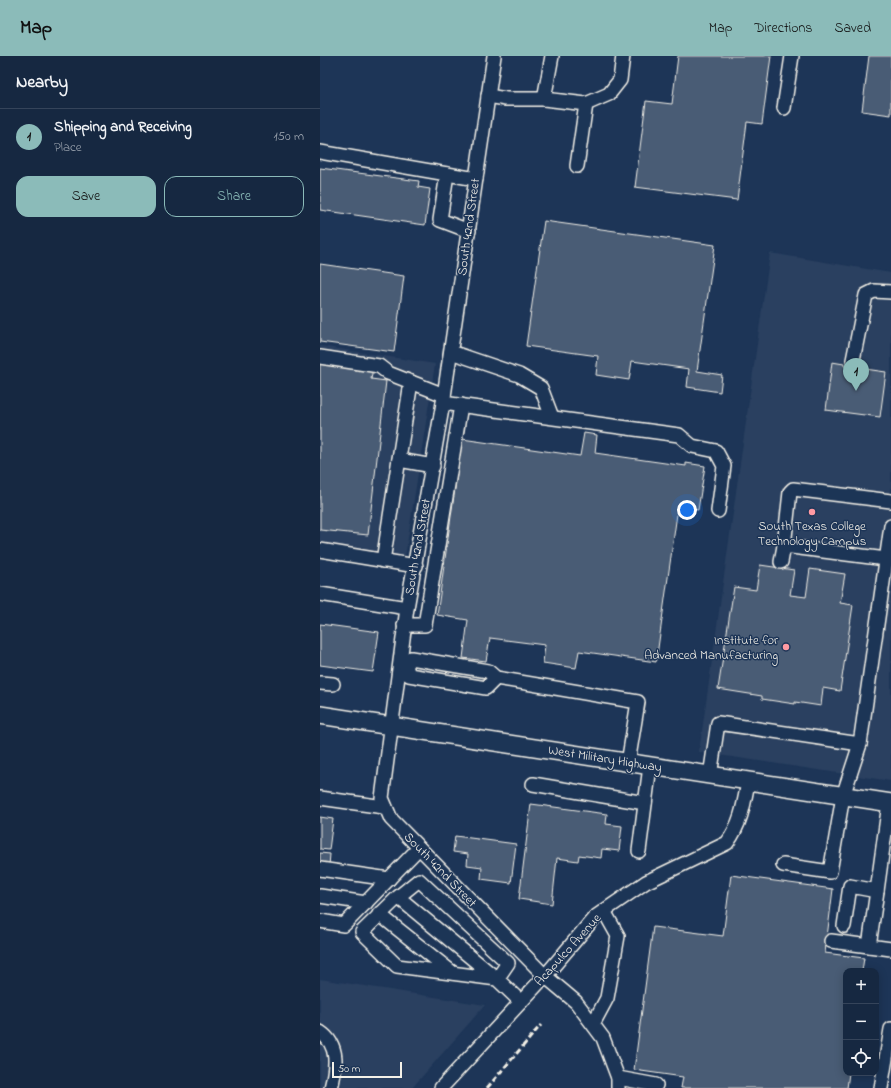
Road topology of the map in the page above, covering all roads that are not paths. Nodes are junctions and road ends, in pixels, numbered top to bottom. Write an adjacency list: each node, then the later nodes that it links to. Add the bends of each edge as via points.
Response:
1 (494, 56): 5 (street, South 42nd Street)
2 (552, 56): 6 (street)
3 (623, 56): 7 (street, via 620,80 609,94)
4 (792, 56): 8 (street)
5 (488, 96): 6 (street, via 506,99); 12 (street, South 42nd Street)
6 (544, 99): 7 (street)
7 (586, 104): 10 (street)
8 (784, 108)
9 (320, 152): 11 (street)
10 (577, 166)
11 (447, 174): 12 (street); 13 (street, via 440,220)
12 (476, 179): 13 (street, South 42nd Street)
13 (469, 231): 15 (street, South 42nd Street)
14 (891, 292): 17 (street, via 874,291 866,295)
15 (451, 352): 19 (street, South 42nd Street); 21 (street, via 520,375 541,388)
16 (320, 357): 18 (street, via 379,366 388,373)
17 (853, 360)
18 (411, 382): 19 (street); 22 (street)
19 (444, 399): 20 (street); 23 (street, South 42nd Street)
20 (461, 405): 21 (street); 25 (street)
21 (552, 417): 27 (street, via 678,435 692,446 716,451 724,466)
22 (399, 460): 23 (street); 32 (street)
23 (433, 466): 24 (street, South 42nd Street)
24 (429, 485): 25 (street); 34 (street, South 42nd Street)
25 (448, 487): 37 (street, via 425,625)
26 (891, 501): 29 (street, via 794,489 790,492)
27 (718, 512)
28 (891, 526): 31 (street)
29 (784, 546): 31 (street); 33 (street)
30 (320, 550): 32 (street)
31 (886, 559): 43 (street)
32 (383, 561): 34 (street)
33 (781, 562)
34 (416, 566): 36 (street, South 42nd Street)
35 (320, 594): 36 (street)
36 (407, 608): 37 (street, South 42nd Street)
37 (404, 625): 38 (street, South 42nd Street)
38 (402, 666): 42 (street, South 42nd Street); 44 (street, via 411,658 488,671 496,678 638,702)
39 (320, 682): 40 (street)
40 (333, 684)
41 (320, 715): 42 (main road, West Military Highway)
42 (392, 726): 44 (main road, West Military Highway); 53 (street, South 42nd Street, via 382,798)
43 (860, 744): 46 (street, via 718,723); 49 (street)
44 (628, 763): 45 (main road, West Military Highway)
45 (650, 766): 46 (main road, West Military Highway); 51 (street)
46 (710, 776): 47 (main road, West Military Highway)
47 (748, 782): 49 (main road, West Military Highway); 63 (street, Acapulco Avenue, via 743,810 735,832 727,842 646,882)
48 (533, 784): 51 (street)
49 (843, 796): 52 (main road, West Military Highway); 56 (street, via 830,872)
50 (320, 798): 53 (street)
51 (645, 803): 55 (street)
52 (890, 803): 59 (street)
53 (384, 807): 54 (street, South 42nd Street, via 391,819)
54 (419, 848): 58 (street); 71 (street, South 42nd Street)
55 (639, 850)
56 (784, 865)
57 (320, 869): 58 (street)
58 (389, 880): 62 (street)
59 (877, 891): 66 (street, via 850,886); 68 (street)
60 (320, 896): 62 (street)
61 (398, 897): 64 (street); 72 (street); 72 (street, via 418,880 508,963)
62 (366, 903): 65 (street, via 344,925)
63 (604, 911): 71 (street, Acapulco Avenue, via 595,917); 74 (street, via 618,936 607,998)
64 (380, 914): 70 (street); 70 (street, via 362,932 397,966)
65 (320, 921)
66 (844, 926)
67 (831, 941): 68 (street)
68 (869, 946): 69 (street)
69 (891, 950)
70 (453, 973): 72 (street)
71 (545, 976): 73 (street, Acapulco Avenue); 74 (street, South 42nd Street, via 576,1002)
72 (497, 979): 73 (street)
73 (521, 1002): 80 (street, Acapulco Avenue)
74 (593, 1024): 77 (street, South 42nd Street, via 603,1038)
75 (891, 1029): 81 (street)
76 (320, 1032): 79 (street, via 329,1038 334,1054 336,1069)
77 (618, 1083): 78 (street)
78 (656, 1085)
79 (331, 1088)
80 (441, 1088)
81 (881, 1088)

